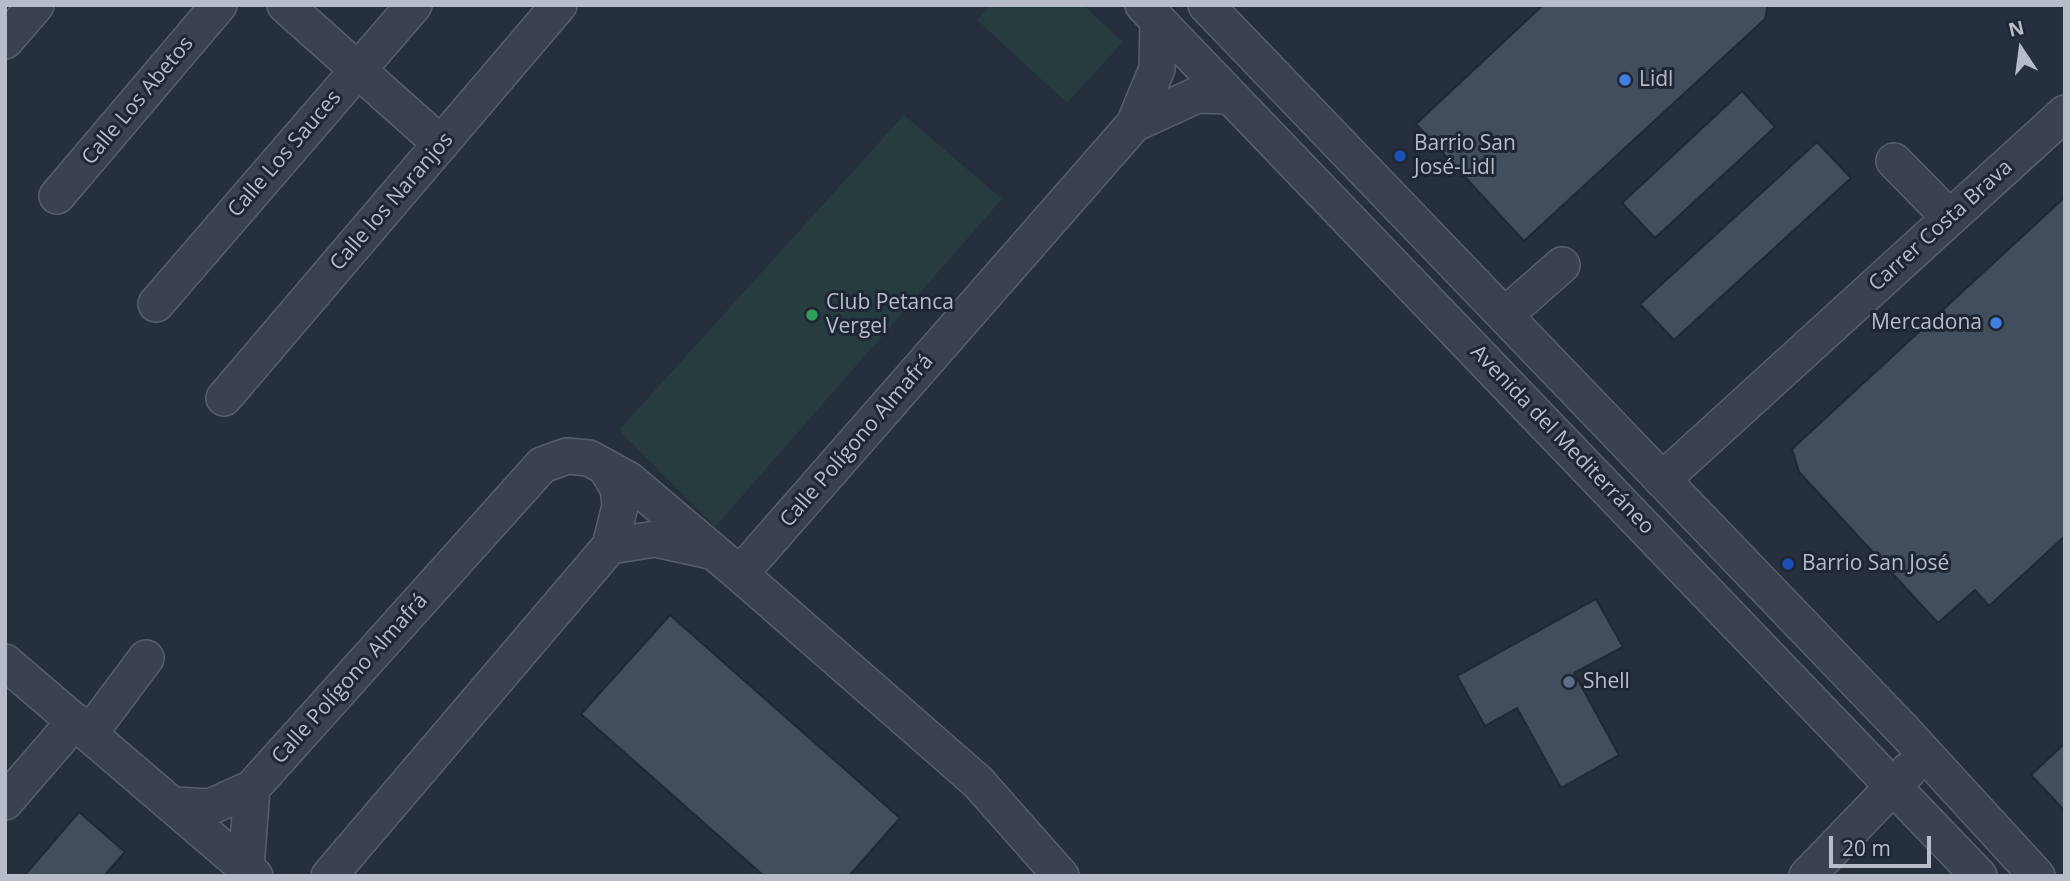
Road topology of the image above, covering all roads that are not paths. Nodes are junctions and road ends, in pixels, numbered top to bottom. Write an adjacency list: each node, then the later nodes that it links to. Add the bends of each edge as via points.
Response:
1 (36, 5): 8 (street)
2 (219, 5): 15 (street, Calle Los Abetos)
3 (285, 5): 9 (street)
4 (414, 5): 9 (street, Calle Los Sauces)
5 (559, 5): 13 (street, Calle los Naranjos)
6 (1206, 5): 19 (street)
7 (1150, 13): 10 (street, Avenida del Mediterráneo); 12 (street, Calle Polígono Almafrá, via 1157,69)
8 (5, 41)
9 (357, 71): 13 (street); 18 (street, Calle Los Sauces)
10 (1230, 96): 12 (street, Calle Polígono Almafrá, via 1197,94); 30 (street, Avenida del Mediterráneo)
11 (2065, 113): 16 (street, Carrer Costa Brava)
12 (1135, 124): 25 (street, Calle Polígono Almafrá)
13 (441, 144): 20 (street, Calle los Naranjos)
14 (1894, 161): 16 (street)
15 (57, 196)
16 (1950, 218): 22 (street, Carrer Costa Brava)
17 (1562, 265): 19 (street)
18 (156, 303)
19 (1504, 315): 22 (street)
20 (224, 398)
21 (606, 468): 23 (street, via 618,488 620,506); 24 (street, Calle Polígono Almafrá, via 629,480); 31 (street, Calle Polígono Almafrá, via 589,458 567,456 542,465)
22 (1662, 480): 29 (street)
23 (610, 546): 24 (street, Calle Polígono Almafrá, via 655,539); 35 (street)
24 (714, 552): 25 (street, Calle Polígono Almafrá)
25 (740, 574): 36 (street, via 978,782)
26 (146, 658): 28 (street)
27 (5, 662): 28 (street)
28 (83, 727): 32 (street); 33 (street)
29 (1925, 753): 30 (street); 39 (street)
30 (1894, 786): 37 (street); 38 (street, Avenida del Mediterráneo)
31 (253, 788): 33 (street, Calle Polígono Almafrá, via 210,807); 34 (street)
32 (5, 802)
33 (175, 805): 34 (street)
34 (250, 872)
35 (329, 876)
36 (1061, 876)
37 (1807, 876)
38 (1979, 876)
39 (2037, 876)

